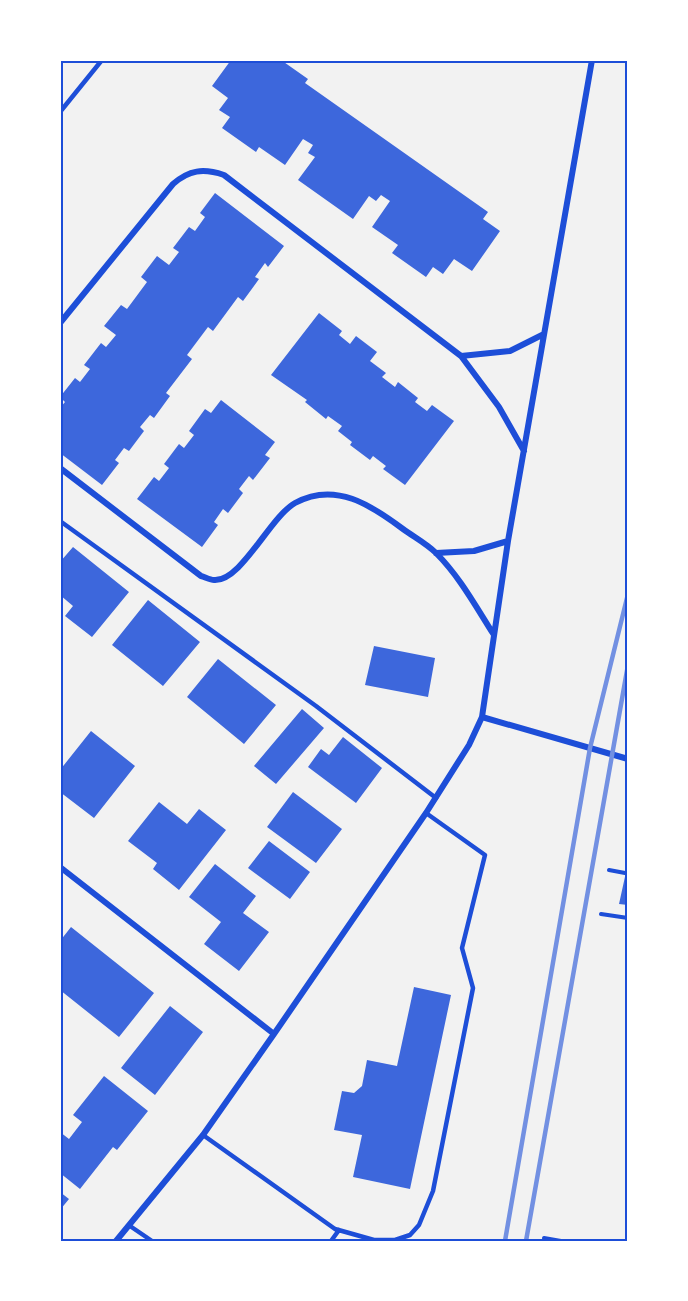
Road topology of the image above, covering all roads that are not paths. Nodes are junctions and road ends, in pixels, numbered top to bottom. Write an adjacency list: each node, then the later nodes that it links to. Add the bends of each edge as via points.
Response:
1 (102, 60): 3 (lane)
2 (592, 60): 5 (street)
3 (60, 112)
4 (60, 323): 6 (street, via 173,184 184,175 210,170 224,175)
5 (544, 334): 6 (street, via 510,351); 7 (street)
6 (461, 356): 7 (street, via 499,407)
7 (524, 451): 10 (street)
8 (60, 468): 11 (street, via 201,576 215,581 230,575 240,565 278,516 308,497 350,496 372,506)
9 (60, 521): 15 (lane)
10 (508, 541): 11 (street, via 474,551); 12 (street)
11 (436, 553): 12 (street, via 467,591)
12 (494, 636): 13 (street)
13 (482, 717): 14 (street); 15 (street)
14 (628, 759)
15 (436, 798): 16 (street)
16 (426, 813): 18 (street); 21 (lane, via 486,855 462,948 473,987 433,1191 428,1209 410,1235 374,1240)
17 (60, 867): 18 (street)
18 (274, 1034): 19 (street)
19 (203, 1135): 20 (street); 21 (lane)
20 (130, 1226): 22 (street); 23 (lane)
21 (339, 1230): 24 (lane)
22 (116, 1241)
23 (152, 1241)
24 (331, 1241)

